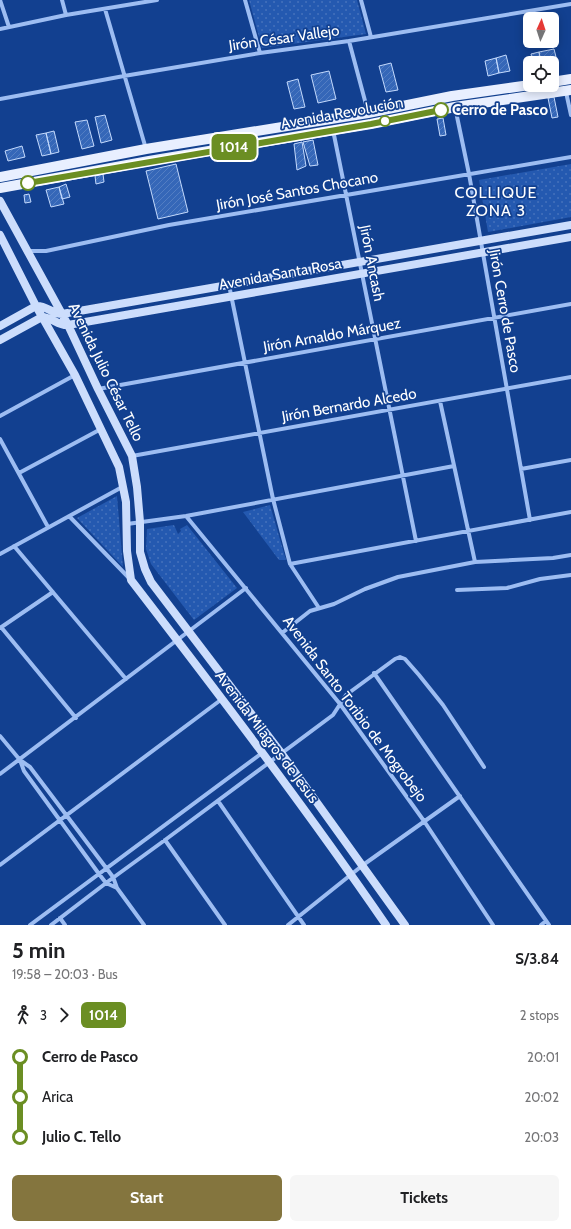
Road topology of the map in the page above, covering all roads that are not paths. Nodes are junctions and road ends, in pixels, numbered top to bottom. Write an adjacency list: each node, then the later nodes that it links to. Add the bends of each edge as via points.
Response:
1 (0, 0): 9 (street)
2 (62, 0): 8 (street)
3 (157, 0): 7 (street)
4 (245, 0): 13 (street)
5 (361, 0): 11 (street)
6 (571, 4): 11 (street, Jirón César Vallejo)
7 (105, 9): 8 (street); 14 (street)
8 (66, 15): 9 (street)
9 (9, 27): 10 (street)
10 (0, 29)
11 (371, 37): 12 (street, Jirón César Vallejo)
12 (349, 41): 13 (street, Jirón César Vallejo); 21 (street)
13 (260, 53): 14 (street, Jirón César Vallejo)
14 (124, 76): 19 (street, Jirón César Vallejo); 24 (street)
15 (571, 79): 16 (main road)
16 (559, 81)
17 (523, 86): 21 (main road, Avenida Revolución, via 452,96)
18 (568, 90): 20 (main road, Avenida Revolución); 22 (street)
19 (0, 99)
20 (455, 107): 23 (main road, Avenida Revolución); 26 (street, Jirón Cerro de Pasco)
21 (368, 113): 24 (main road, Avenida Revolución)
22 (571, 115)
23 (333, 130): 28 (main road, Avenida Revolución); 29 (street, Jirón Ancash)
24 (146, 149): 27 (main road, Avenida Revolución)
25 (571, 157): 26 (street, Jirón José Santos Chocano)
26 (468, 174): 29 (street, Jirón José Santos Chocano); 34 (street, Jirón Cerro de Pasco)
27 (0, 177)
28 (0, 188)
29 (346, 195): 36 (street, Jirón José Santos Chocano, via 169,225 46,251); 38 (street, Jirón Ancash)
30 (0, 201): 36 (street, Avenida Julio César Tello)
31 (571, 225): 34 (street, Avenida Santa Rosa)
32 (0, 235): 35 (street, Avenida Julio César Tello)
33 (571, 236): 37 (street, Avenida Santa Rosa)
34 (480, 241): 37 (street, Jirón Cerro de Pasco); 38 (street, Avenida Santa Rosa)
35 (3, 249): 43 (street, Avenida Julio César Tello)
36 (28, 251): 44 (street, Avenida Julio César Tello)
37 (482, 252): 39 (street, Avenida Santa Rosa); 46 (street, Jirón Cerro de Pasco)
38 (359, 261): 39 (street, Jirón Ancash); 40 (street, Avenida Santa Rosa)
39 (362, 274): 41 (street, Avenida Santa Rosa); 49 (street, Jirón Ancash)
40 (229, 284): 41 (street); 44 (street, Avenida Santa Rosa)
41 (232, 296): 47 (street, Avenida Santa Rosa); 51 (street)
42 (571, 304): 46 (street, Jirón Arnaldo Márquez)
43 (36, 306): 44 (street); 45 (street, Avenida Julio César Tello); 48 (street)
44 (62, 314): 47 (street, Avenida Julio César Tello)
45 (42, 317): 47 (street, Avenida Santa Rosa, via 47,317 62,326); 50 (street); 52 (street, Avenida Julio César Tello)
46 (494, 318): 49 (street, Jirón Arnaldo Márquez); 55 (street, Jirón Cerro de Pasco)
47 (68, 325): 54 (street, Avenida Julio César Tello)
48 (0, 326)
49 (375, 339): 51 (street, Jirón Arnaldo Márquez); 57 (street, Jirón Ancash)
50 (0, 340)
51 (245, 362): 54 (street, Jirón Arnaldo Márquez); 60 (street)
52 (75, 375): 58 (street); 59 (street, Avenida Julio César Tello)
53 (571, 377): 55 (street, Jirón Bernardo Alcedo)
54 (98, 389): 62 (street, Avenida Julio César Tello)
55 (507, 389): 56 (street, Jirón Bernardo Alcedo); 65 (street, Jirón Cerro de Pasco)
56 (440, 401): 57 (street, Jirón Bernardo Alcedo); 64 (street)
57 (390, 410): 60 (street, Jirón Bernardo Alcedo); 67 (street, Jirón Ancash)
58 (0, 416)
59 (102, 428): 66 (street); 68 (street, Avenida Julio César Tello, via 119,467)
60 (259, 433): 62 (street, Jirón Bernardo Alcedo); 69 (street)
61 (0, 439): 66 (street)
62 (132, 456): 74 (street, Avenida Julio César Tello)
63 (571, 460): 65 (street)
64 (454, 466): 67 (street); 77 (street)
65 (521, 469): 73 (street, Jirón Cerro de Pasco)
66 (19, 473): 76 (street)
67 (403, 475): 69 (street); 78 (street, Jirón Ancash)
68 (124, 486): 71 (street); 75 (street, Avenida Julio César Tello)
69 (273, 498): 72 (street); 83 (street)
70 (571, 512): 73 (street)
71 (69, 516): 76 (street); 87 (street)
72 (186, 516): 74 (street); 88 (street, Avenida Santo Toribio de Mogrobejo)
73 (530, 520): 77 (street)
74 (140, 522): 75 (street); 85 (street, Avenida Julio César Tello, via 140,552)
75 (127, 524): 84 (street, Avenida Julio César Tello)
76 (48, 527): 79 (street)
77 (468, 531): 78 (street); 82 (street)
78 (416, 541): 83 (street)
79 (14, 546): 80 (street); 90 (street)
80 (0, 554)
81 (571, 554): 82 (street, via 553,558)
82 (475, 562): 91 (street, via 398,577)
83 (290, 564): 91 (street)
84 (129, 566): 87 (street, Avenida Milagros de Jesús)
85 (145, 569): 93 (street, Avenida Milagros de Jesús, via 151,582)
86 (571, 575): 89 (street, via 540,579 507,588)
87 (131, 580): 95 (street, Avenida Milagros de Jesús)
88 (246, 588): 93 (street); 94 (street, Avenida Santo Toribio de Mogrobejo)
89 (457, 590)
90 (53, 592): 92 (street); 97 (street)
91 (319, 608): 94 (street, via 310,611)
92 (0, 628): 100 (street)
93 (189, 632): 95 (street); 103 (street, Avenida Milagros de Jesús)
94 (282, 633): 99 (street, Avenida Santo Toribio de Mogrobejo)
95 (178, 641): 97 (street); 98 (street, Avenida Milagros de Jesús)
96 (374, 673): 99 (street, via 346,695); 106 (street, via 395,659 405,659 443,705); 108 (street)
97 (126, 679): 100 (street)
98 (222, 699): 102 (street, Avenida Milagros de Jesús); 110 (street)
99 (340, 704): 103 (street, via 333,715); 112 (street, Avenida Santo Toribio de Mogrobejo)
100 (76, 718): 104 (street)
101 (0, 736): 104 (street)
102 (262, 753): 105 (street, Avenida Milagros de Jesús); 116 (street)
103 (282, 754): 105 (street); 114 (street, Avenida Milagros de Jesús)
104 (20, 760): 107 (street); 110 (street, via 30,768); 111 (street, via 24,771)
105 (270, 763): 109 (street); 118 (street, Avenida Milagros de Jesús)
106 (484, 767)
107 (0, 774)
108 (460, 796): 112 (street); 124 (street)
109 (218, 801): 113 (street); 122 (street)
110 (66, 815): 111 (street); 116 (street)
111 (60, 820): 115 (street); 117 (street)
112 (424, 822): 114 (street); 134 (street, Avenida Santo Toribio de Mogrobejo)
113 (165, 840): 119 (street); 129 (street)
114 (363, 864): 118 (street); 133 (street, Avenida Milagros de Jesús)
115 (0, 865)
116 (106, 869): 117 (street); 119 (street)
117 (99, 874): 120 (street); 125 (street)
118 (351, 874): 122 (street); 132 (street, Avenida Milagros de Jesús)
119 (113, 878): 120 (street); 121 (street)
120 (106, 883): 121 (street); 123 (street)
121 (116, 888): 128 (street)
122 (299, 916): 130 (street); 131 (street)
123 (60, 918): 126 (street); 127 (street)
124 (548, 923): 135 (street)
125 (30, 925)
126 (52, 925)
127 (65, 925)
128 (144, 925)
129 (225, 925)
130 (288, 925)
131 (304, 925)
132 (386, 925)
133 (405, 925)
134 (493, 925)
135 (541, 925)

